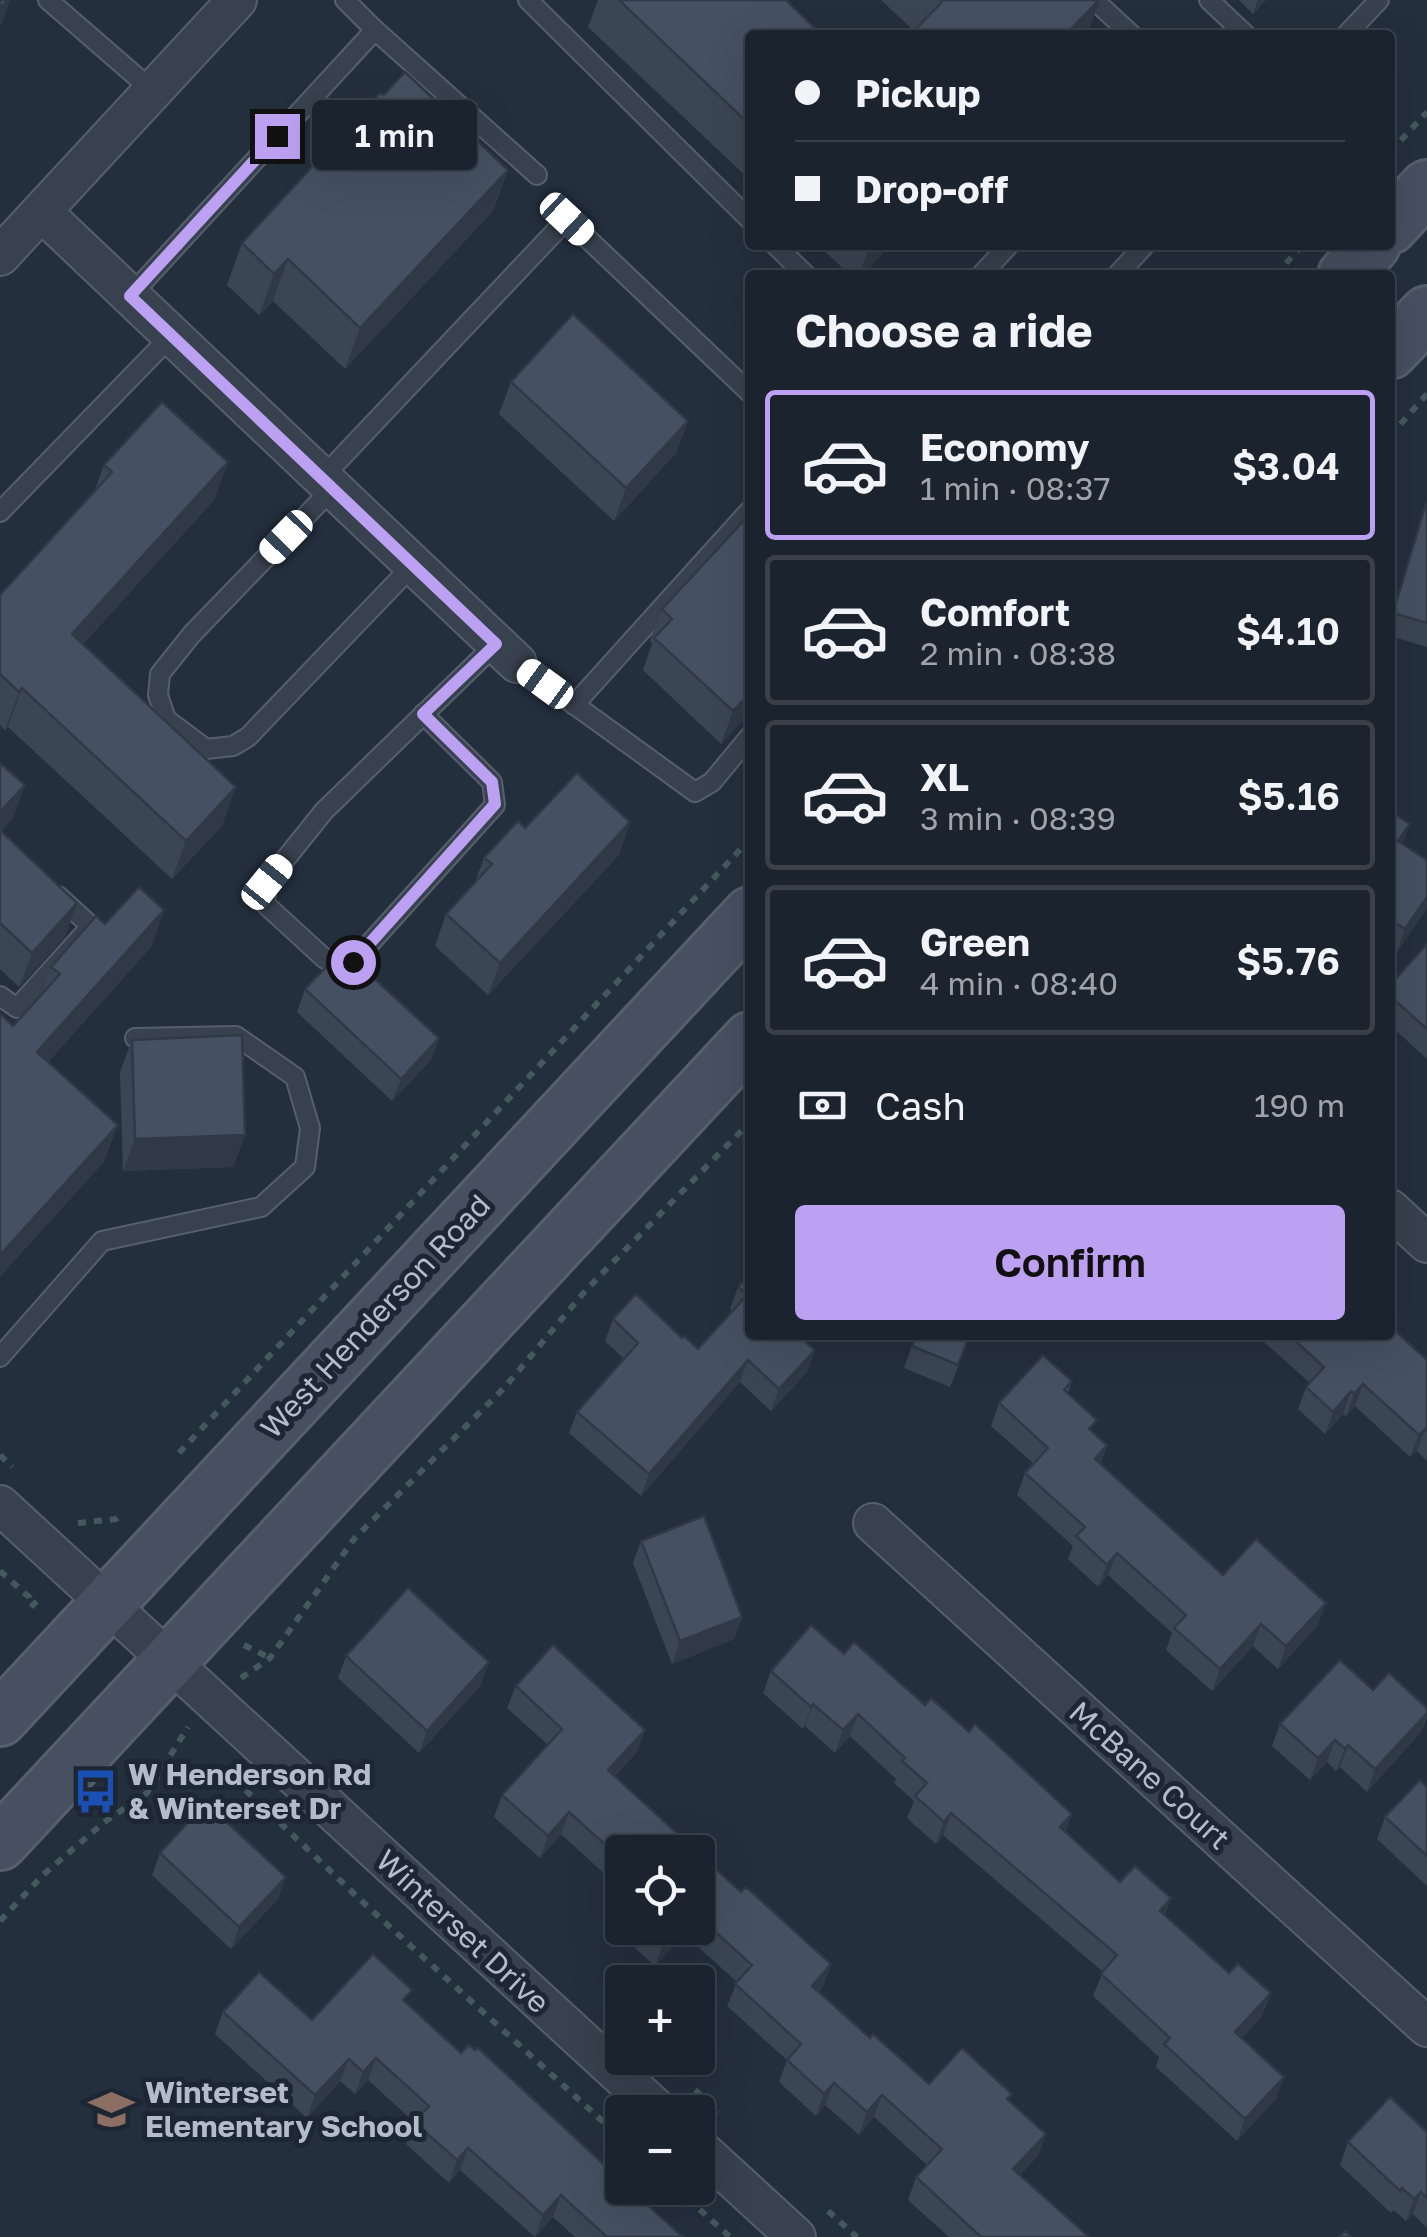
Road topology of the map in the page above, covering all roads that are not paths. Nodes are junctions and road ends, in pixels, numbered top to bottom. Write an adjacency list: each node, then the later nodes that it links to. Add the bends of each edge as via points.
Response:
1 (48, 0): 12 (lane)
2 (237, 0): 12 (street)
3 (344, 0): 8 (lane)
4 (528, 0): 16 (lane)
5 (1094, 0): 9 (lane)
6 (1209, 0): 10 (lane)
7 (1379, 0): 11 (lane)
8 (375, 30): 13 (lane); 27 (lane)
9 (1127, 30)
10 (1241, 30)
11 (1351, 30)
12 (152, 91): 15 (street)
13 (537, 175)
14 (1427, 187): 17 (main road)
15 (42, 212): 22 (street); 27 (street)
16 (745, 215)
17 (1395, 221)
18 (781, 250): 23 (lane)
19 (1004, 250): 24 (lane)
20 (1141, 250): 25 (lane)
21 (1368, 250): 26 (main road)
22 (0, 256)
23 (801, 270)
24 (986, 270)
25 (1123, 270)
26 (1350, 270)
27 (130, 296): 29 (street)
28 (1427, 313): 30 (main road)
29 (172, 335): 32 (street); 33 (lane)
30 (1395, 347)
31 (745, 387): 32 (lane, via 567,219)
32 (328, 483): 35 (street); 35 (lane, via 160,674 166,719 206,749 248,737)
33 (0, 512)
34 (745, 516): 37 (lane)
35 (413, 565): 36 (street)
36 (506, 653): 37 (lane); 38 (lane)
37 (574, 704): 39 (lane, via 695,792)
38 (423, 714): 38 (lane, via 324,811 267,882 265,904 325,959 353,962 495,804 492,782)
39 (745, 742)
40 (50, 888): 42 (lane, via 90,926 17,1008)
41 (745, 919): 50 (main road, West Henderson Road)
42 (0, 996)
43 (135, 1038): 47 (lane, via 236,1036 295,1077 310,1128 305,1167 261,1207 102,1241)
44 (745, 1044): 51 (main road)
45 (1395, 1214): 46 (street)
46 (1427, 1243)
47 (0, 1358)
48 (12, 1492): 50 (street, Winterset Drive)
49 (874, 1523): 54 (street, McBane Court)
50 (108, 1603): 51 (street, Winterset Drive); 52 (main road, West Henderson Road)
51 (170, 1661): 53 (main road); 55 (street, Winterset Drive)
52 (0, 1719)
53 (0, 1844)
54 (1427, 2027)
55 (642, 2095)
56 (715, 2162): 57 (street)
57 (796, 2237)

